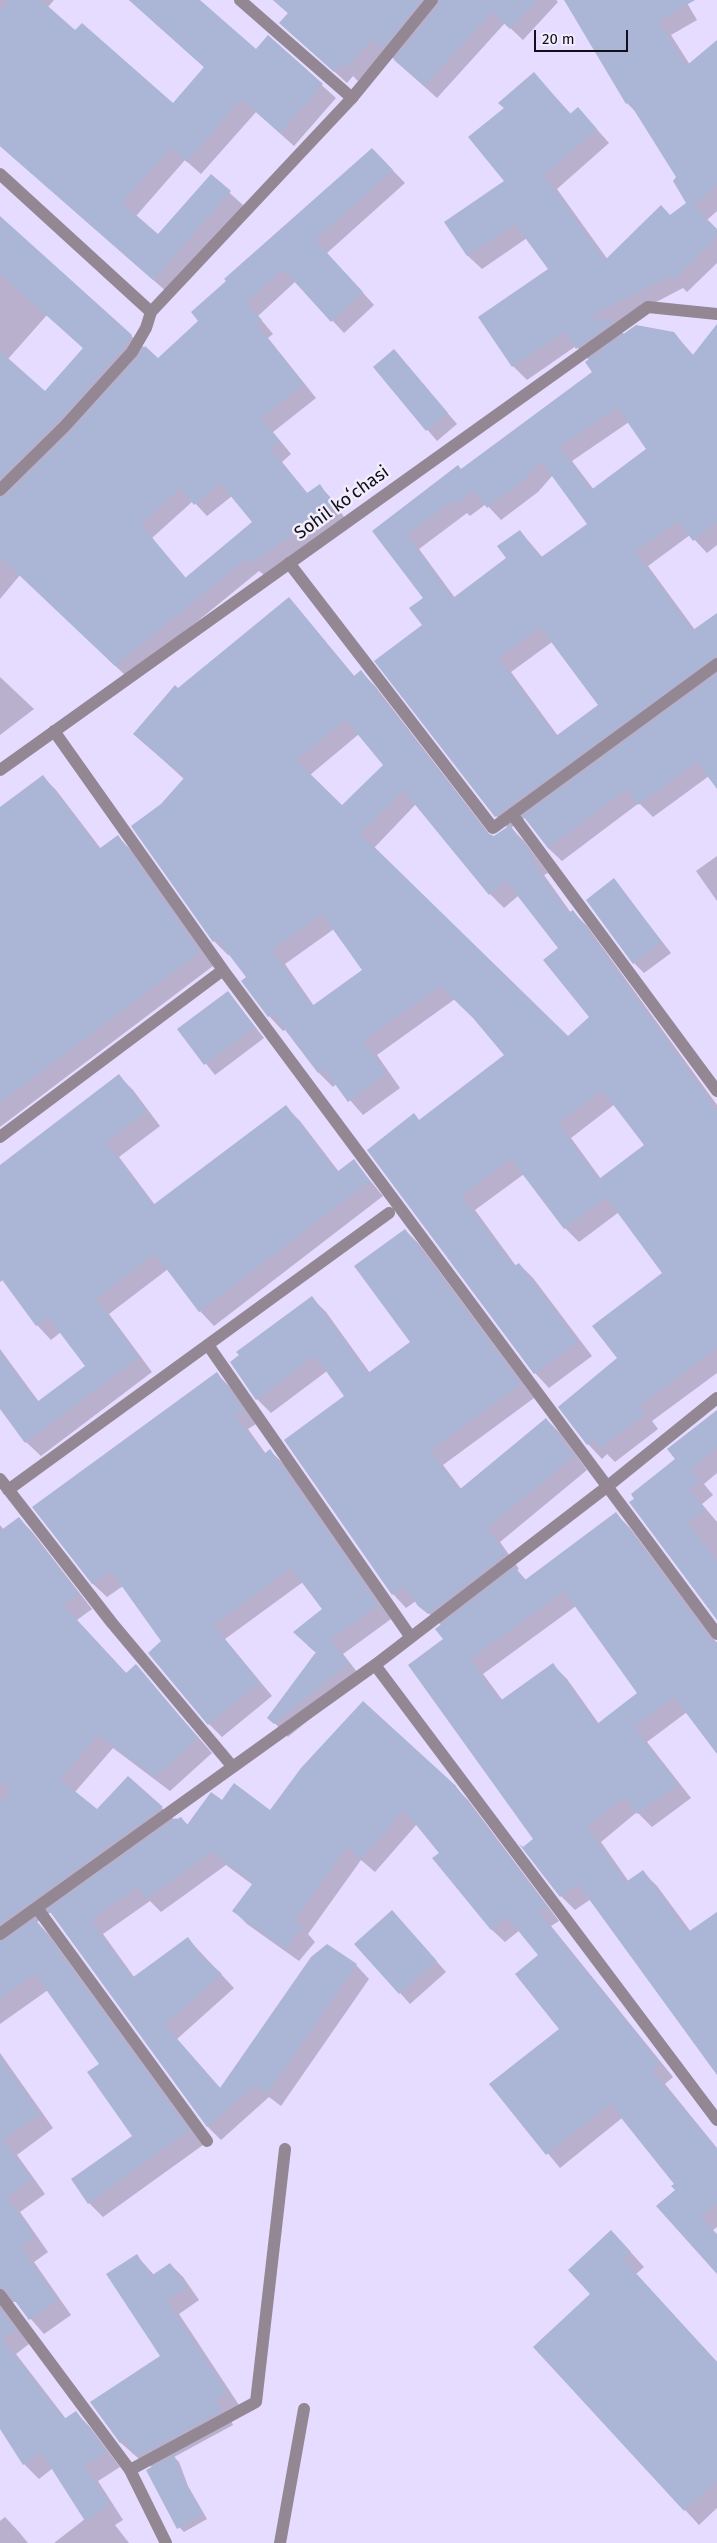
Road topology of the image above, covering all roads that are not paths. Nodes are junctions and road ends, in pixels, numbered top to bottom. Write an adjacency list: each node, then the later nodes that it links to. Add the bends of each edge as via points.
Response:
1 (240, 0): 3 (street)
2 (432, 0): 3 (street)
3 (352, 98): 5 (street)
4 (0, 174): 5 (street)
5 (151, 312): 7 (street, via 132,352)
6 (717, 314): 8 (street, Sohil koʻchasi, via 648,307)
7 (0, 490)
8 (289, 563): 10 (street, Sohil koʻchasi); 12 (street, via 493,828)
9 (717, 664): 12 (street)
10 (54, 731): 11 (street, Sohil koʻchasi); 13 (street)
11 (0, 770)
12 (512, 814): 14 (street)
13 (223, 970): 15 (street); 20 (street)
14 (717, 1091)
15 (0, 1137)
16 (388, 1213): 17 (street)
17 (208, 1345): 21 (street); 23 (street)
18 (717, 1398): 20 (street)
19 (0, 1479): 21 (street)
20 (608, 1486): 22 (street); 23 (street)
21 (8, 1490): 25 (street, via 112,1623)
22 (717, 1634)
23 (410, 1636): 24 (street)
24 (375, 1665): 25 (street); 28 (street)
25 (232, 1766): 26 (street)
26 (36, 1908): 27 (street); 29 (street)
27 (0, 1934)
28 (717, 2120)
29 (207, 2141)
30 (285, 2149): 33 (street, via 256,2402)
31 (0, 2295): 33 (street)
32 (304, 2409): 35 (street)
33 (130, 2470): 34 (street)
34 (166, 2543)
35 (280, 2543)

